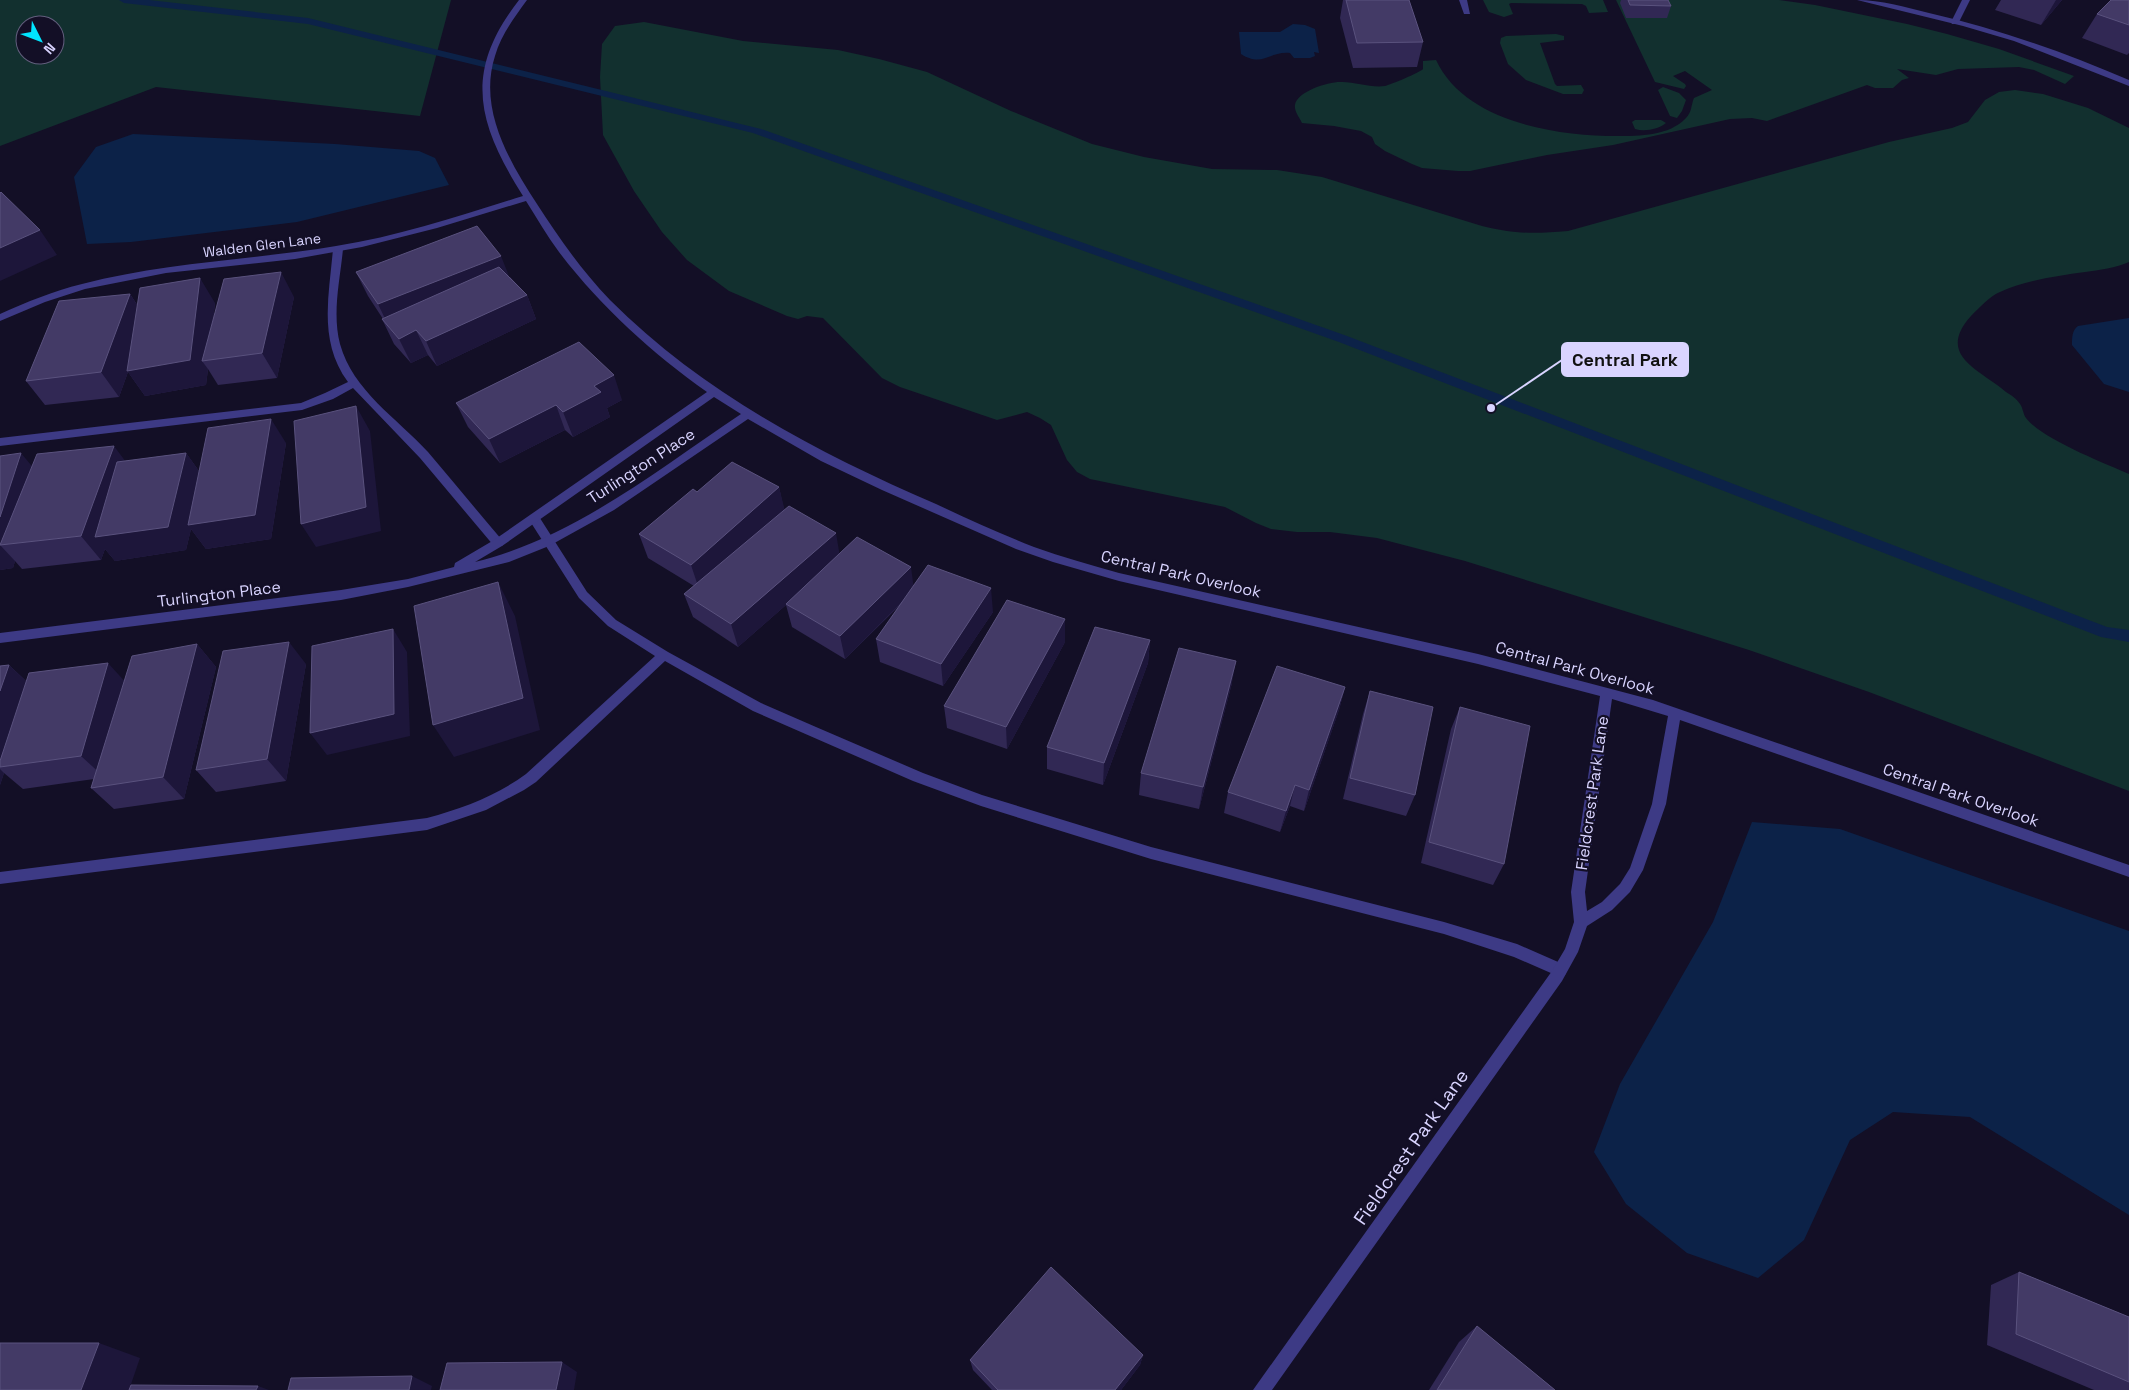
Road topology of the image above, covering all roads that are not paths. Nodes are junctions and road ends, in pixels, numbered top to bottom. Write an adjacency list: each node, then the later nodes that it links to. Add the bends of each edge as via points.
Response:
1 (523, 0): 8 (street, Central Park Overlook, via 498,39 488,66 487,83 495,137)
2 (1463, 0): 5 (street)
3 (1861, 0): 6 (street)
4 (1966, 0): 6 (street)
5 (1467, 12)
6 (1954, 22): 7 (street, via 2021,41)
7 (2129, 83)
8 (528, 197): 9 (street, Walden Glen Lane, via 416,231); 12 (street, Central Park Overlook, via 538,217 580,271 638,333)
9 (338, 250): 10 (street, Walden Glen Lane, via 126,275 47,297); 11 (street, via 332,319 334,342 339,358)
10 (0, 318)
11 (354, 383): 14 (street, via 302,406); 17 (street, via 424,455)
12 (714, 392): 13 (street, Central Park Overlook); 15 (street, Turlington Place)
13 (748, 414): 16 (street, Turlington Place, via 610,507); 22 (street, Central Park Overlook, via 802,447 1022,547 1119,577 1478,658)
14 (0, 442)
15 (534, 518): 16 (street); 17 (street, Turlington Place)
16 (549, 540): 18 (street, Turlington Place); 21 (street, via 583,595 597,610)
17 (498, 543): 18 (street); 19 (street, Turlington Place)
18 (509, 558): 19 (street, Turlington Place)
19 (441, 575): 20 (street, Turlington Place, via 341,596)
20 (0, 638)
21 (664, 655): 25 (street, via 531,778 514,791 470,811 427,824); 27 (street, via 763,710 918,777 981,800 1151,853 1444,928 1517,951)
22 (1607, 693): 23 (street, Central Park Overlook); 26 (street, Fieldcrest Park Lane, via 1578,892)
23 (1675, 713): 24 (street, Central Park Overlook); 26 (street, via 1659,804 1636,870 1625,888 1607,906)
24 (2129, 871)
25 (0, 878)
26 (1581, 922): 27 (street, Fieldcrest Park Lane, via 1571,952)
27 (1560, 970): 28 (street, Fieldcrest Park Lane)
28 (1262, 1390)

